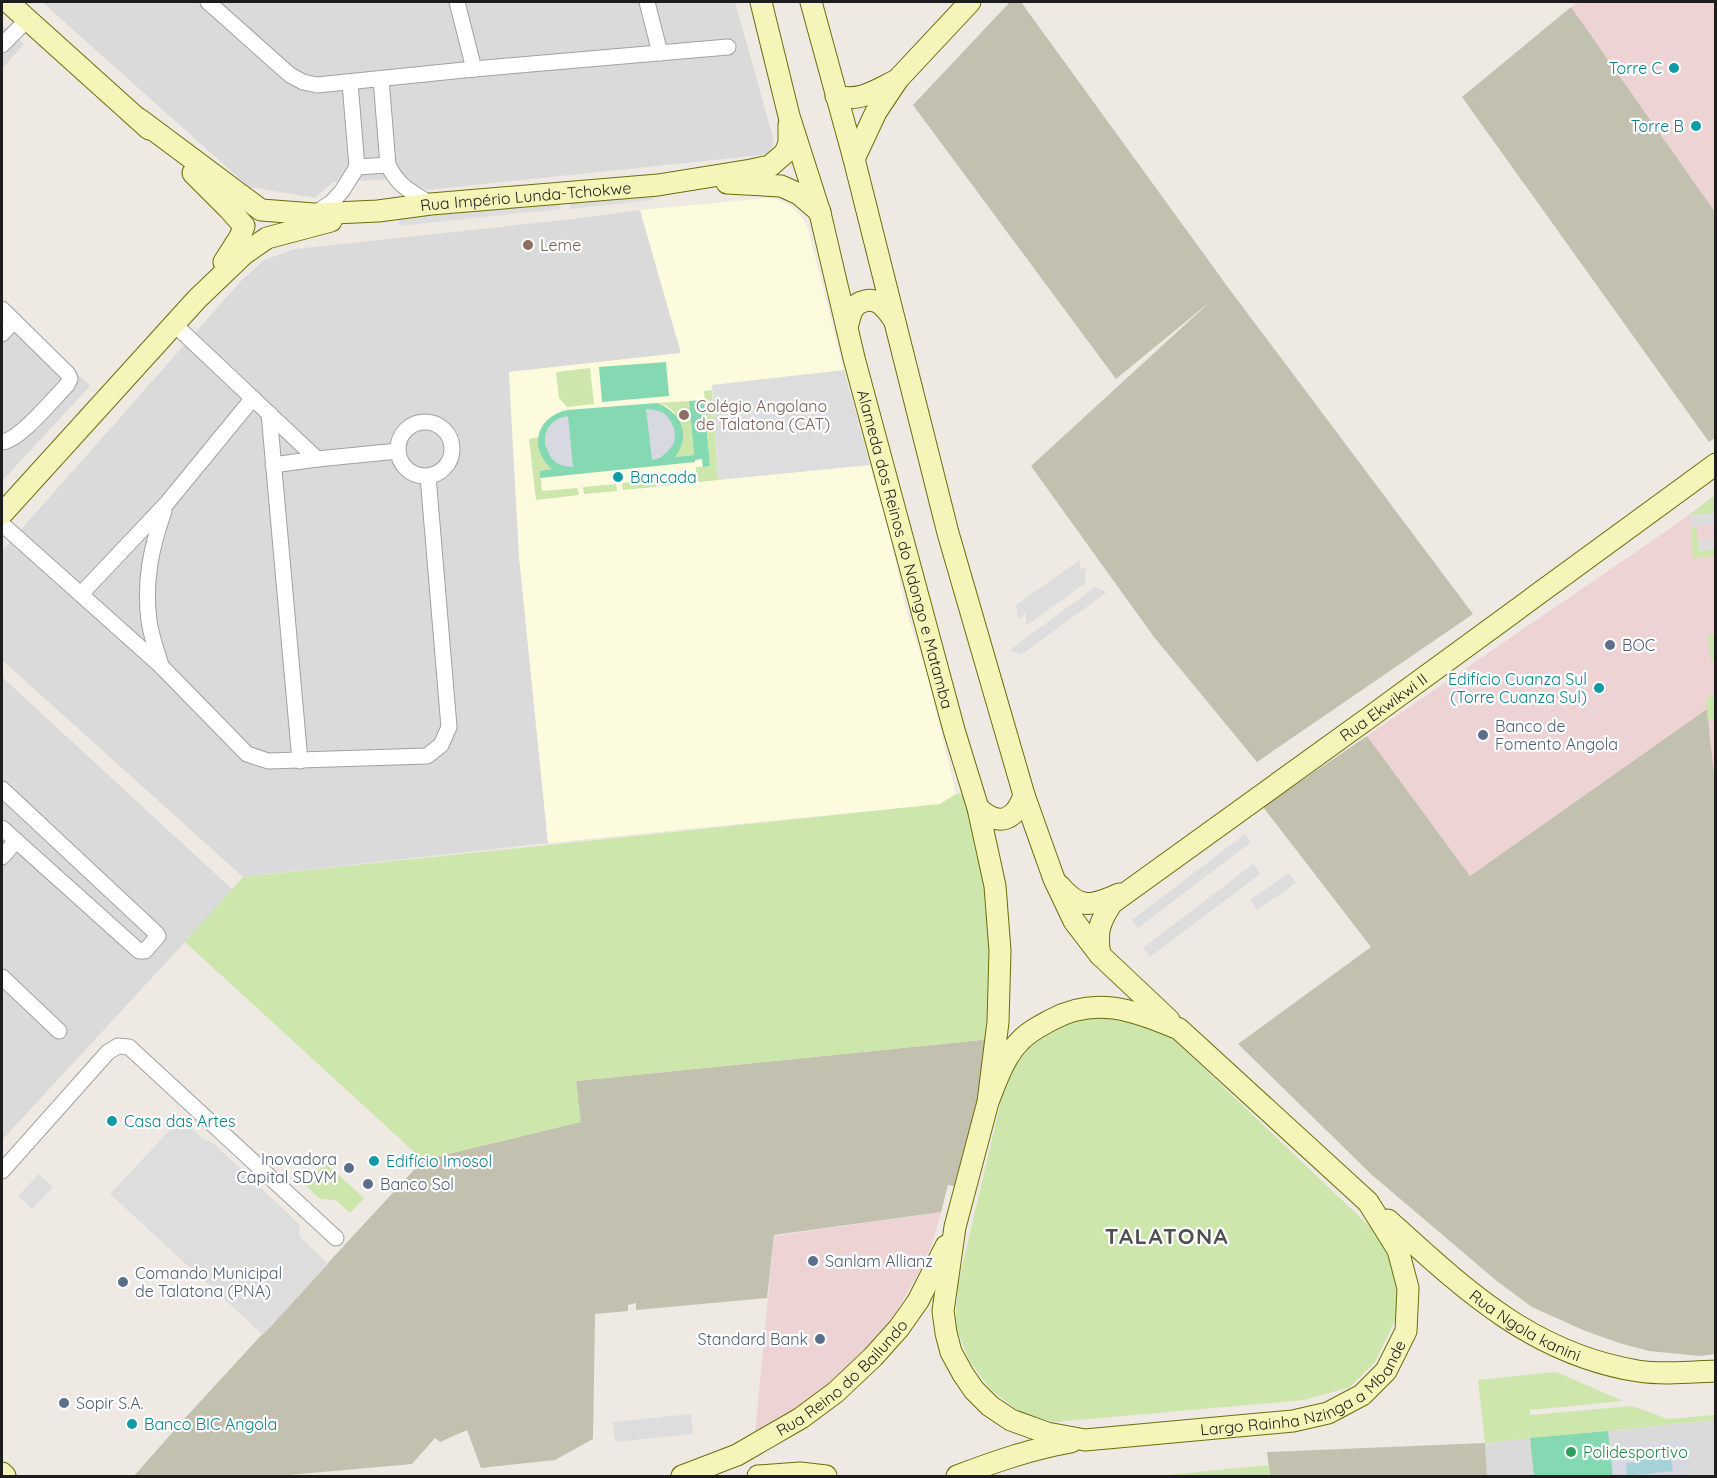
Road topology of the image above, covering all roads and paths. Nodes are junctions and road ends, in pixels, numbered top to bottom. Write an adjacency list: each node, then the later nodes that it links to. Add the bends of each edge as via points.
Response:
1 (8, 2): 8 (main road)
2 (457, 2): 12 (street)
3 (647, 2): 11 (street)
4 (761, 2): 17 (main road, Alameda dos Reinos do Ndongo e Matamba)
5 (811, 2): 16 (main road)
6 (970, 2): 14 (main road)
7 (212, 3): 15 (street, via 290,75 318,85)
8 (28, 19): 9 (street); 18 (main road)
9 (4, 38)
10 (728, 47): 11 (street)
11 (660, 53): 12 (street)
12 (474, 69): 13 (street)
13 (381, 79): 15 (street); 20 (street)
14 (898, 79): 16 (main road, via 856,99); 19 (main road, via 876,112)
15 (350, 83): 21 (street)
16 (836, 96): 19 (main road)
17 (789, 116): 22 (main road, Rua Império Lunda-Tchokwe, via 789,143 785,153 770,166); 26 (main road, Alameda dos Reinos do Ndongo e Matamba)
18 (139, 119): 24 (main road); 28 (main road)
19 (854, 159): 33 (main road)
20 (388, 165): 21 (street); 23 (street, via 403,188)
21 (357, 167): 27 (street, via 332,202)
22 (676, 183): 23 (main road, Rua Império Lunda-Tchokwe); 26 (main road, Rua Império Lunda-Tchokwe, via 781,186 799,194)
23 (431, 204): 25 (main road, Rua Império Lunda-Tchokwe)
24 (261, 210): 27 (main road, Rua Império Lunda-Tchokwe); 28 (main road, Rua Império Lunda-Tchokwe, via 249,214); 29 (main road, via 273,220 273,230)
25 (378, 211): 27 (main road, Rua Império Lunda-Tchokwe); 29 (main road, Rua Império Lunda-Tchokwe)
26 (820, 213): 35 (main road, Alameda dos Reinos do Ndongo e Matamba)
27 (314, 214)
28 (244, 226): 29 (main road, via 250,237); 30 (main road, Rua Império Lunda-Tchokwe, via 234,248)
29 (267, 238): 30 (main road, Rua Império Lunda-Tchokwe, via 244,254)
30 (197, 299): 34 (main road, Rua Império Lunda-Tchokwe)
31 (2, 309): 32 (street)
32 (14, 321): 36 (street); 39 (street, via 70,379 24,429)
33 (894, 321): 35 (main road, via 884,306 866,300 854,307); 52 (main road, via 948,533)
34 (174, 324): 37 (street); 46 (main road, Rua Império Lunda-Tchokwe)
35 (847, 327): 53 (main road, Alameda dos Reinos do Ndongo e Matamba)
36 (2, 334)
37 (253, 398): 38 (street); 45 (street)
38 (269, 413): 41 (street); 43 (street)
39 (2, 442)
40 (398, 451): 41 (street); 44 (street, via 409,471); 44 (street, via 399,441 410,427 419,423 441,428 451,442 452,452 441,471)
41 (317, 459): 43 (street)
42 (1716, 464): 58 (main road, Rua Ekwikwi II)
43 (273, 465): 50 (street)
44 (428, 476): 50 (street, via 449,727 441,745 427,756)
45 (167, 503): 48 (street); 49 (street, via 148,571 149,623)
46 (4, 506)
47 (2, 524): 48 (street)
48 (81, 594): 49 (street)
49 (161, 666): 50 (street, via 247,754 268,761)
50 (300, 761)
51 (2, 789): 55 (street, via 156,933 156,939 140,951)
52 (1024, 795): 53 (main road, via 1015,813 1005,819 988,818); 57 (main road)
53 (978, 808): 63 (main road, Alameda dos Reinos do Ndongo e Matamba, via 995,886 1000,951 998,1022)
54 (2, 828): 55 (street)
55 (16, 841): 56 (street)
56 (2, 857)
57 (1054, 879): 58 (main road, Rua Ekwikwi II, via 1069,897 1088,904); 59 (main road, via 1074,921)
58 (1138, 885): 59 (main road, Rua Ekwikwi II, via 1112,903 1105,913 1097,940)
59 (1100, 955): 61 (main road)
60 (2, 978): 62 (street)
61 (1179, 1029): 63 (main road, Largo Rainha Nzinga a Mbande, via 1137,1013 1102,1006 1062,1014 1020,1041); 65 (main road, Largo Rainha Nzinga a Mbande)
62 (59, 1031)
63 (988, 1102): 66 (main road, Largo Rainha Nzinga a Mbande)
64 (2, 1171): 67 (street, via 108,1052 118,1046 129,1047)
65 (1368, 1202): 68 (main road, Rua Ngola kanini, via 1474,1296 1537,1337 1582,1358 1639,1371); 69 (main road, Largo Rainha Nzinga a Mbande, via 1398,1250 1408,1288 1406,1331 1386,1371 1362,1395 1328,1413 1293,1421)
66 (955, 1227): 69 (main road, Largo Rainha Nzinga a Mbande, via 943,1311 951,1352 963,1374 990,1406 1011,1420 1047,1433); 72 (main road, Rua Reino do Bailundo, via 918,1301 899,1328 836,1392 801,1418 737,1455)
67 (336, 1238)
68 (1716, 1371)
69 (1084, 1440): 75 (main road, via 1041,1447)
70 (2, 1473): 71 (main road)
71 (5, 1476)
72 (682, 1476)
73 (758, 1476): 74 (main road)
74 (826, 1476)
75 (957, 1476)

